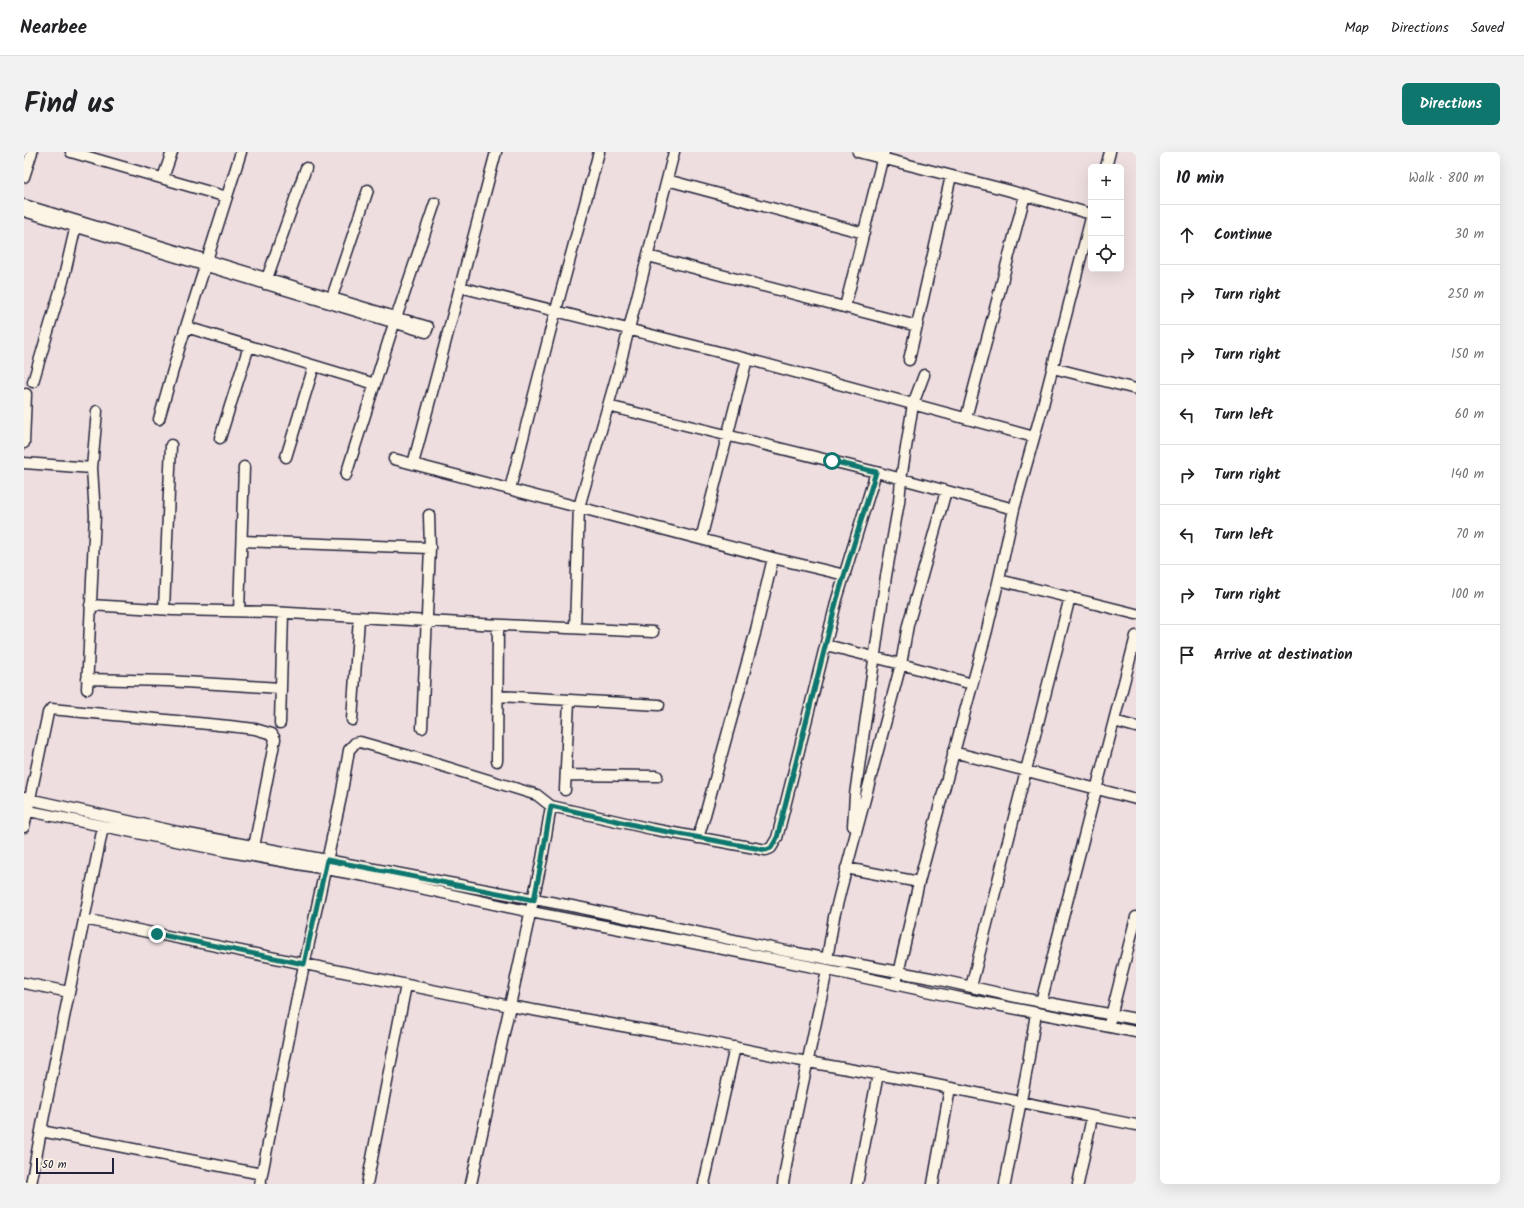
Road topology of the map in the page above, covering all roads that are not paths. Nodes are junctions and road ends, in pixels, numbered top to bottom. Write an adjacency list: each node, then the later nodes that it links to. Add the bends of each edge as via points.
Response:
1 (32, 152): 15 (street)
2 (71, 152): 11 (street)
3 (172, 152): 16 (street)
4 (241, 152): 20 (street)
5 (496, 152): 32 (street)
6 (599, 152): 35 (street)
7 (674, 152): 17 (street)
8 (858, 152): 10 (street)
9 (1110, 152): 12 (street)
10 (883, 155): 14 (street); 28 (street)
11 (99, 156): 16 (street)
12 (1107, 164)
13 (306, 168): 31 (street)
14 (951, 176): 19 (street); 37 (street)
15 (24, 177)
16 (163, 178): 20 (street)
17 (667, 180): 28 (street); 29 (street)
18 (368, 190): 33 (street)
19 (1025, 195): 25 (street); 53 (street)
20 (227, 197): 30 (street)
21 (24, 202): 23 (street)
22 (434, 204): 36 (street)
23 (24, 206): 26 (street)
24 (24, 211): 26 (street)
25 (1088, 213)
26 (77, 224): 30 (street); 46 (street, via 64,282)
27 (1088, 230): 44 (street)
28 (864, 233): 34 (street)
29 (648, 256): 34 (street); 39 (street)
30 (206, 263): 31 (street); 38 (street)
31 (266, 281): 33 (street)
32 (460, 287): 35 (street); 63 (street)
33 (331, 300): 36 (street)
34 (845, 307): 37 (street)
35 (556, 311): 39 (street); 69 (street)
36 (395, 320): 47 (street)
37 (917, 326): 42 (street)
38 (186, 327): 40 (street); 54 (street)
39 (629, 330): 41 (street); 51 (street)
40 (249, 346): 43 (street); 57 (street)
41 (747, 359): 50 (street); 55 (street)
42 (909, 360)
43 (314, 366): 47 (street); 60 (street)
44 (1053, 368): 48 (street); 56 (street)
45 (924, 375): 50 (street)
46 (33, 382)
47 (375, 384): 67 (street)
48 (1136, 389)
49 (26, 394): 58 (street)
50 (912, 404): 53 (street); 68 (street)
51 (608, 406): 55 (street); 71 (street)
52 (97, 411): 65 (street)
53 (966, 418): 56 (street)
54 (159, 419)
55 (727, 435): 66 (street); 74 (street)
56 (1034, 437): 72 (street)
57 (220, 438)
58 (24, 443)
59 (171, 445): 82 (street)
60 (286, 457)
61 (394, 459): 63 (street)
62 (24, 463): 65 (street)
63 (413, 464): 69 (street)
64 (244, 467): 75 (street)
65 (92, 468): 81 (street, via 95,515)
66 (876, 472): 68 (street); 78 (street)
67 (346, 475)
68 (901, 479): 70 (street); 93 (street)
69 (510, 489): 71 (street)
70 (946, 491): 72 (street); 94 (street, via 908,625)
71 (579, 507): 74 (street); 89 (street)
72 (1014, 509): 79 (street)
73 (429, 515): 76 (street)
74 (700, 539): 77 (street)
75 (242, 542): 76 (street); 83 (street)
76 (430, 548): 87 (street)
77 (773, 558): 78 (street); 118 (street, via 756,630)
78 (845, 575): 92 (street)
79 (999, 580): 80 (street); 95 (street)
80 (1070, 597): 85 (street); 107 (street)
81 (90, 605): 82 (street); 96 (street, via 87,684 168,681)
82 (164, 609): 83 (street)
83 (239, 611): 84 (street)
84 (283, 613): 86 (street); 96 (street)
85 (1136, 614)
86 (359, 618): 87 (street); 100 (street)
87 (426, 621): 88 (street); 104 (street)
88 (498, 625): 89 (street); 97 (street)
89 (575, 628): 90 (street)
90 (654, 632)
91 (1136, 636): 101 (street)
92 (826, 645): 93 (street); 118 (street, via 777,838 771,848 766,850)
93 (875, 657): 94 (street); 119 (street, via 855,795)
94 (901, 664): 95 (street); 119 (street)
95 (972, 684): 105 (street)
96 (280, 688): 102 (street)
97 (498, 696): 98 (street); 106 (street)
98 (569, 700): 99 (street); 108 (street)
99 (659, 705)
100 (352, 720)
101 (1114, 721): 103 (street); 110 (street)
102 (280, 723)
103 (1136, 727)
104 (422, 728)
105 (953, 752): 107 (street); 123 (street)
106 (497, 761)
107 (1025, 770): 110 (street); 135 (street)
108 (566, 775): 109 (street); 111 (street)
109 (657, 776)
110 (1096, 789): 113 (street); 137 (street)
111 (565, 790)
112 (27, 799): 115 (street); 120 (street); 120 (street, via 51,708 254,729 272,734 274,740)
113 (1136, 799)
114 (551, 806): 118 (street); 121 (street, via 536,795 420,759 360,742 355,743 349,750); 124 (street)
115 (26, 811): 116 (street); 117 (street)
116 (103, 826): 120 (street); 127 (street)
117 (24, 827)
118 (698, 838)
119 (851, 850): 122 (street)
120 (253, 851): 121 (street)
121 (326, 864): 124 (street); 125 (street); 129 (street)
122 (846, 868): 123 (street); 128 (street)
123 (919, 882): 131 (street)
124 (534, 900): 125 (street); 128 (street)
125 (531, 912): 130 (street); 138 (street)
126 (1136, 917): 140 (street)
127 (84, 919): 129 (street); 136 (street)
128 (827, 959): 131 (street)
129 (304, 964): 134 (street); 152 (street)
130 (827, 970): 133 (street); 145 (street)
131 (899, 972): 133 (street); 135 (street)
132 (24, 983): 136 (street)
133 (895, 984): 139 (street)
134 (406, 985): 138 (street); 155 (street)
135 (971, 987): 137 (street)
136 (69, 992): 151 (street)
137 (1041, 1002): 140 (street)
138 (510, 1006): 144 (street); 156 (street)
139 (1036, 1013): 142 (street); 148 (street)
140 (1112, 1014): 141 (street); 142 (street)
141 (1136, 1019)
142 (1108, 1027): 143 (street)
143 (1136, 1032)
144 (735, 1047): 145 (street); 157 (street)
145 (808, 1061): 146 (street); 158 (street)
146 (878, 1074): 147 (street); 159 (street)
147 (950, 1088): 148 (street); 160 (street)
148 (1021, 1102): 149 (street); 161 (street)
149 (1092, 1117): 150 (street); 162 (street)
150 (1136, 1125)
151 (41, 1131): 152 (street); 153 (street)
152 (262, 1174): 154 (street)
153 (31, 1184)
154 (260, 1184)
155 (367, 1184)
156 (471, 1184)
157 (704, 1184)
158 (783, 1184)
159 (857, 1184)
160 (933, 1184)
161 (1005, 1184)
162 (1078, 1184)

